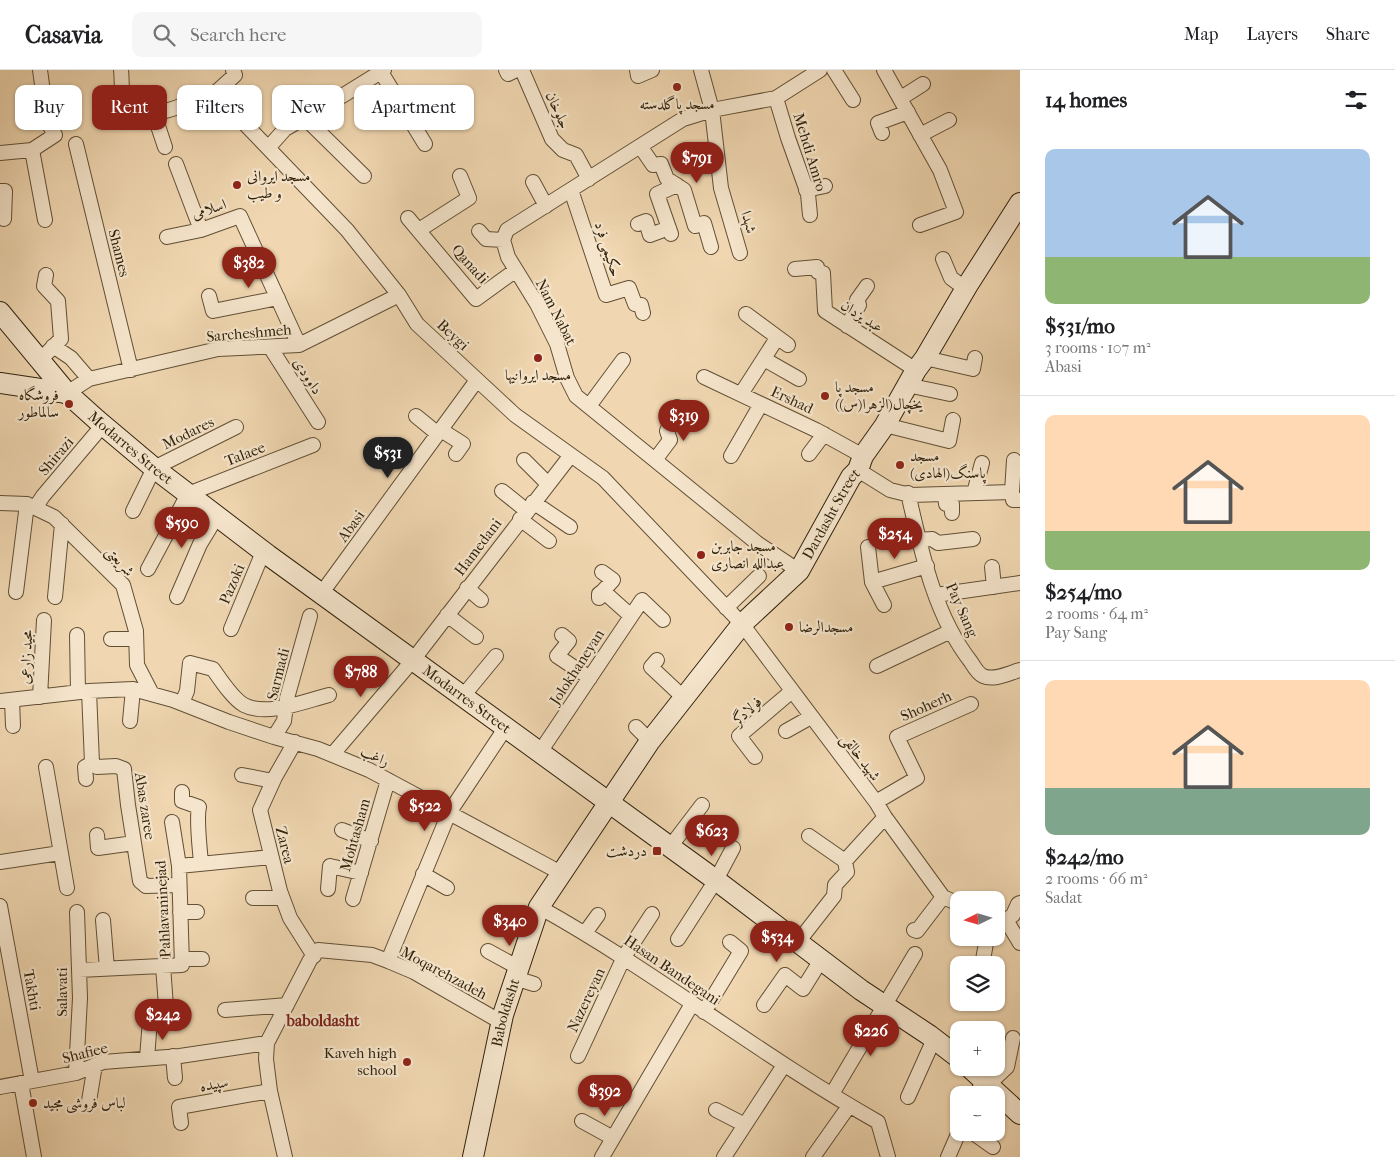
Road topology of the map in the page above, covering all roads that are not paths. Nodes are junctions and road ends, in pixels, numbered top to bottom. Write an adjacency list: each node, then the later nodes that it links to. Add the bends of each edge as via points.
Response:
1 (40, 70): 36 (street, via 47,121 55,135)
2 (121, 70): 16 (street)
3 (233, 70): 17 (street, via 235,75)
4 (506, 70): 5 (street, via 508,74)
5 (516, 70)
6 (522, 70): 41 (street, جلوخان, via 552,139 563,150 576,155)
7 (637, 70): 8 (street, via 638,76)
8 (652, 70)
9 (701, 70): 22 (street, شهدا)
10 (820, 70): 14 (street)
11 (834, 70): 21 (street)
12 (884, 70): 20 (street)
13 (382, 71): 18 (street); 32 (street)
14 (802, 75): 19 (street)
15 (923, 84): 20 (street)
16 (122, 85)
17 (224, 85)
18 (344, 95)
19 (776, 98): 22 (street); 46 (street, Mehdi Amro)
20 (901, 98): 23 (street)
21 (853, 100)
22 (712, 110): 33 (street, via 683,119); 62 (street, شهدا, via 722,188)
23 (908, 112): 29 (street, via 878,123); 30 (street)
24 (949, 120): 30 (street)
25 (158, 130): 34 (street)
26 (251, 130): 35 (street, Beygi)
27 (284, 130): 35 (street)
28 (317, 130): 39 (street)
29 (882, 133)
30 (920, 135): 55 (street, via 940,170 956,212)
31 (76, 144): 82 (street, Shames)
32 (425, 144)
33 (640, 146): 41 (street); 43 (street, via 653,164 661,164 667,179)
34 (165, 147)
35 (268, 148): 70 (street, Beygi, via 347,230)
36 (32, 150): 37 (street); 53 (street)
37 (0, 153)
38 (176, 164): 56 (street)
39 (364, 176)
40 (460, 176): 57 (street, via 469,198)
41 (589, 178): 45 (street)
42 (534, 182): 49 (street)
43 (677, 185): 54 (street, via 656,194 670,231 650,235 646,221); 61 (street, via 684,190 695,226 704,223)
44 (825, 186): 46 (street)
45 (572, 190): 49 (street); 73 (street, حکیمی فرد, via 606,295 629,288 635,304 641,305)
46 (806, 190): 50 (street, Mehdi Amro)
47 (0, 191): 52 (street, via 4,190)
48 (1020, 203): 68 (main road, Dardasht Street)
49 (546, 206): 60 (street, via 507,230)
50 (810, 215)
51 (408, 218): 57 (street, Qanadi)
52 (4, 219)
53 (44, 220)
54 (638, 224)
55 (920, 225)
56 (202, 230): 59 (street, اسلامی); 71 (street, اسلامی, via 240,216)
57 (418, 230): 65 (street, Qanadi, via 476,299)
58 (479, 231): 60 (street, via 486,238)
59 (167, 237)
60 (503, 240): 65 (street, Nam Nabat)
61 (711, 246)
62 (740, 253)
63 (943, 259): 68 (street, via 951,278)
64 (795, 269): 75 (street, عبد یزدان, via 817,267 818,272 823,273 825,311)
65 (516, 270): 93 (street, Nam Nabat, via 557,344 576,396)
66 (46, 276): 78 (street, via 44,286 58,301 61,339)
67 (867, 286): 75 (street, via 857,300 862,305)
68 (966, 289): 83 (main road, Dardasht Street)
69 (209, 296): 71 (street, via 213,311)
70 (399, 296): 76 (street, Sarcheshmeh); 87 (street, Beygi, via 417,324)
71 (278, 298): 76 (street, اسلامی)
72 (0, 312): 78 (main road, Modarres Street)
73 (643, 313)
74 (746, 314): 80 (street, via 783,342)
75 (846, 326): 83 (street, عبد یزدان)
76 (300, 345): 77 (street, Sarcheshmeh)
77 (270, 346): 82 (street, Sarcheshmeh, via 218,349); 97 (street, داوودی)
78 (47, 353): 85 (street, via 71,358); 89 (main road, Modarres Street)
79 (975, 358): 83 (street, via 973,370)
80 (764, 359): 86 (street); 90 (street)
81 (623, 360): 93 (street)
82 (131, 370): 85 (street, Sarcheshmeh)
83 (916, 371): 91 (street); 99 (main road, Dardasht Street)
84 (704, 377): 90 (street, Ershad)
85 (90, 379): 89 (street, Sarcheshmeh)
86 (799, 379)
87 (477, 380): 101 (street, Abasi); 106 (street, Beygi, via 515,415)
88 (0, 383): 89 (main road)
89 (67, 393): 98 (main road, Modarres Street)
90 (741, 394): 92 (street, Ershad)
91 (950, 394)
92 (761, 404): 102 (street, Ershad); 107 (street)
93 (589, 406): 109 (street, Nam Nabat)
94 (677, 407): 109 (street, via 667,431 670,440)
95 (416, 416): 101 (street)
96 (953, 420): 99 (street, via 950,441)
97 (318, 422)
98 (103, 425): 113 (main road, Modarres Street); 122 (street, Shirazi)
99 (885, 425): 111 (main road, Dardasht Street)
100 (236, 427): 113 (street, Modares)
101 (440, 432): 104 (street, via 463,444); 145 (street, Abasi)
102 (824, 434): 105 (street); 111 (street, Ershad)
103 (313, 445): 118 (street, Talaee)
104 (456, 454)
105 (809, 454)
106 (571, 455): 114 (street, Hamedani); 151 (street, Beygi, via 603,478)
107 (731, 456)
108 (524, 460): 114 (street)
109 (655, 460): 137 (street, Nam Nabat, via 757,543)
110 (1014, 460): 120 (street)
111 (861, 463): 116 (street, Ershad, via 890,490); 137 (main road, Dardasht Street)
112 (982, 463): 117 (street)
113 (154, 468): 118 (main road, Modarres Street); 123 (street)
114 (548, 484): 124 (street, Hamedani)
115 (502, 491): 124 (street)
116 (908, 493): 119 (street, Ershad); 130 (street, Pay Sang)
117 (974, 493): 119 (street, Ershad); 120 (street, Ershad)
118 (188, 494): 126 (main road, Modarres Street); 136 (street)
119 (945, 495): 125 (street, via 946,504 952,504)
120 (1016, 496)
121 (0, 503): 122 (street, شریعتی)
122 (31, 506): 127 (street, شریعتی, via 54,516); 144 (street, via 26,572)
123 (133, 511)
124 (527, 511): 128 (street); 131 (street); 143 (street, Hamedani)
125 (952, 513)
126 (217, 516): 133 (main road, Modarres Street); 148 (street, via 200,544)
127 (62, 524): 147 (street); 164 (street, شریعتی, via 123,585)
128 (570, 527)
129 (973, 539): 130 (street, via 938,543 932,539)
130 (919, 540): 134 (street, Pay Sang)
131 (549, 541)
132 (868, 547): 140 (street)
133 (263, 552): 145 (main road, Modarres Street); 158 (street, Pazoki)
134 (926, 566): 140 (street); 146 (street, Pay Sang)
135 (992, 568): 141 (street)
136 (148, 569)
137 (799, 571): 157 (main road, Dardasht Street)
138 (602, 572): 154 (street, via 613,580 601,594)
139 (759, 576): 151 (street)
140 (872, 582): 150 (street)
141 (994, 587): 142 (street); 146 (street)
142 (1018, 587)
143 (467, 588): 149 (street); 152 (street, Hamedani)
144 (16, 592)
145 (322, 594): 166 (main road, Modarres Street)
146 (936, 595): 159 (street, Pay Sang)
147 (55, 597)
148 (177, 597)
149 (481, 600)
150 (884, 605)
151 (726, 608): 157 (street, Beygi)
152 (447, 615): 162 (street); 166 (street, Hamedani)
153 (310, 616): 182 (street, Sarmadi)
154 (630, 616): 156 (street, Jolokhaneyan, via 642,600); 170 (street, Jolokhaneyan)
155 (44, 620): 176 (street, مجید زارعی)
156 (663, 620)
157 (742, 624): 172 (street, شهید خالقی); 178 (main road, Dardasht Street)
158 (231, 629)
159 (951, 631): 168 (street); 169 (street, Pay Sang, via 981,676 992,679)
160 (78, 634): 173 (street)
161 (562, 635): 170 (street, via 569,640 557,656)
162 (476, 637)
163 (111, 639): 164 (street)
164 (136, 639): 174 (street, شریعتی, via 137,665)
165 (496, 656): 177 (street)
166 (413, 660): 177 (main road, Modarres Street); 191 (street, Hamedani)
167 (657, 660): 178 (street, via 651,667)
168 (877, 666)
169 (1020, 670)
170 (590, 678): 190 (street, Jolokhaneyan)
171 (133, 689): 173 (street, راغب); 174 (street, راغب); 184 (street)
172 (792, 691): 183 (street, شهید خالقی); 192 (street, فولادگر, via 739,736)
173 (84, 692): 176 (street, راغب); 193 (street)
174 (152, 694): 180 (street, راغب)
175 (329, 695): 182 (street)
176 (40, 696): 179 (street, راغب)
177 (463, 696): 186 (main road, Modarres Street)
178 (684, 698): 200 (main road, Dardasht Street, via 643,734)
179 (6, 701): 185 (street)
180 (182, 704): 182 (street, via 190,663 213,669 224,686 244,705 266,710); 188 (street, راغب)
181 (971, 704): 201 (street, Shoherh, via 897,737 917,778)
182 (286, 706): 188 (street, Sarmadi, via 284,721)
183 (811, 717): 187 (street); 201 (street, شهید خالقی)
184 (130, 721)
185 (13, 726)
186 (506, 727): 190 (main road, Modarres Street); 203 (street)
187 (786, 731)
188 (274, 737): 189 (street, راغب)
189 (295, 742): 191 (street, راغب); 198 (street, Zarea)
190 (540, 752): 200 (main road, Modarres Street)
191 (332, 755): 197 (street, راغب)
192 (755, 757)
193 (92, 763): 196 (street, via 85,767); 210 (street, Abas zaree, via 97,767 124,769)
194 (46, 767): 213 (street)
195 (242, 775): 198 (street)
196 (86, 779)
197 (388, 780): 203 (street, راغب); 209 (street, Mohtasham)
198 (273, 781): 214 (street, Zarea, via 260,810)
199 (182, 792): 217 (street, via 182,801 199,806)
200 (610, 802): 211 (main road, Modarres Street); 220 (main road, Baboldasht)
201 (876, 802): 204 (street, شهید خالقی)
202 (702, 804): 211 (street)
203 (449, 813): 220 (street, راغب); 221 (street)
204 (885, 817): 215 (street); 227 (street, شهید خالقی)
205 (172, 822): 218 (street, Pahlavaninejad)
206 (342, 830): 209 (street)
207 (97, 835): 210 (street, via 98,848)
208 (809, 836): 215 (street)
209 (371, 841): 219 (street, Mohtasham)
210 (134, 843): 223 (street, Abas zaree, via 140,881 146,886)
211 (670, 846): 222 (main road, Modarres Street)
212 (733, 848): 222 (street)
213 (60, 853): 216 (street); 224 (street)
214 (272, 857): 217 (street); 229 (street, Zarea)
215 (845, 861): 247 (street, via 846,872 835,886 834,896)
216 (0, 862)
217 (201, 864): 218 (street)
218 (179, 866): 223 (street, Pahlavaninejad)
219 (361, 873): 226 (street, via 330,866); 230 (street, Mohtasham)
220 (562, 873): 234 (main road, Baboldasht)
221 (423, 874): 225 (street); 255 (street)
222 (716, 880): 245 (street); 247 (main road, Modarres Street)
223 (179, 885): 236 (street, Pahlavaninejad)
224 (67, 888)
225 (447, 888)
226 (328, 889)
227 (943, 897): 231 (street); 243 (street, via 917,931)
228 (253, 898): 229 (street)
229 (282, 898): 251 (street, Zarea, via 290,918)
230 (353, 899)
231 (950, 900)
232 (1020, 903): 240 (street, via 1013,914)
233 (0, 906): 280 (street, Takhti)
234 (539, 906): 244 (street, Hasan Bandegani); 260 (main road, Baboldasht)
235 (77, 912): 259 (street, Salavati)
236 (180, 912): 237 (street); 256 (street, Pahlavaninejad)
237 (197, 912)
238 (652, 914): 252 (street, Nazereyan)
239 (598, 916): 244 (street)
240 (1005, 917)
241 (103, 920): 258 (street)
242 (1005, 924): 248 (street)
243 (914, 930)
244 (585, 933): 252 (street, Hasan Bandegani)
245 (678, 939)
246 (730, 942): 265 (street, via 742,951)
247 (798, 942): 254 (main road, Modarres Street)
248 (1020, 943)
249 (488, 951): 260 (street)
250 (915, 954): 264 (street)
251 (314, 956): 255 (street, Moqarehzadeh, via 318,950 372,955); 261 (street)
252 (624, 957): 265 (street, Hasan Bandegani); 274 (street, Nazereyan)
253 (202, 959): 256 (street)
254 (821, 960): 262 (street, via 803,989 785,975); 264 (main road, Modarres Street)
255 (388, 961): 268 (street, Moqarehzadeh, via 414,972)
256 (182, 962): 257 (street)
257 (163, 966): 258 (street); 263 (street)
258 (107, 969): 259 (street)
259 (79, 970): 278 (street, Salavati)
260 (523, 976): 268 (main road, Baboldasht)
261 (287, 1004): 266 (street); 271 (street)
262 (764, 1005)
263 (166, 1006)
264 (884, 1006): 270 (main road, Modarres Street); 284 (street)
265 (698, 1008): 277 (street, Hasan Bandegani); 293 (street)
266 (225, 1010)
267 (150, 1020): 275 (street)
268 (502, 1022): 299 (main road, Baboldasht)
269 (1013, 1038): 281 (street, via 1007,1066)
270 (934, 1039): 272 (main road, Modarres Street); 285 (street)
271 (267, 1043): 273 (street, Shafiee); 283 (street)
272 (950, 1051)
273 (173, 1056): 275 (street, Shafiee); 279 (street)
274 (578, 1056)
275 (147, 1058): 276 (street, Shafiee)
276 (94, 1065): 278 (street, Shafiee); 286 (street)
277 (784, 1065): 284 (street, Hasan Bandegani); 292 (street)
278 (76, 1073): 280 (street, Shafiee)
279 (175, 1078)
280 (27, 1082): 282 (street, Shafiee); 297 (street, Takhti)
281 (980, 1082): 289 (main road)
282 (0, 1087)
283 (270, 1090): 291 (street, سپیده, via 179,1107); 298 (street)
284 (832, 1094): 287 (street, Hasan Bandegani)
285 (908, 1097)
286 (89, 1101)
287 (849, 1106): 302 (street); 303 (street, Hasan Bandegani, via 878,1122)
288 (716, 1110): 292 (street)
289 (1020, 1114)
290 (582, 1121): 293 (street)
291 (181, 1123)
292 (745, 1125): 301 (street)
293 (613, 1138): 300 (street)
294 (955, 1141): 304 (street)
295 (986, 1141): 296 (street)
296 (993, 1146)
297 (34, 1157)
298 (285, 1157)
299 (473, 1157)
300 (602, 1157)
301 (724, 1157)
302 (813, 1157)
303 (888, 1157)
304 (948, 1157)

